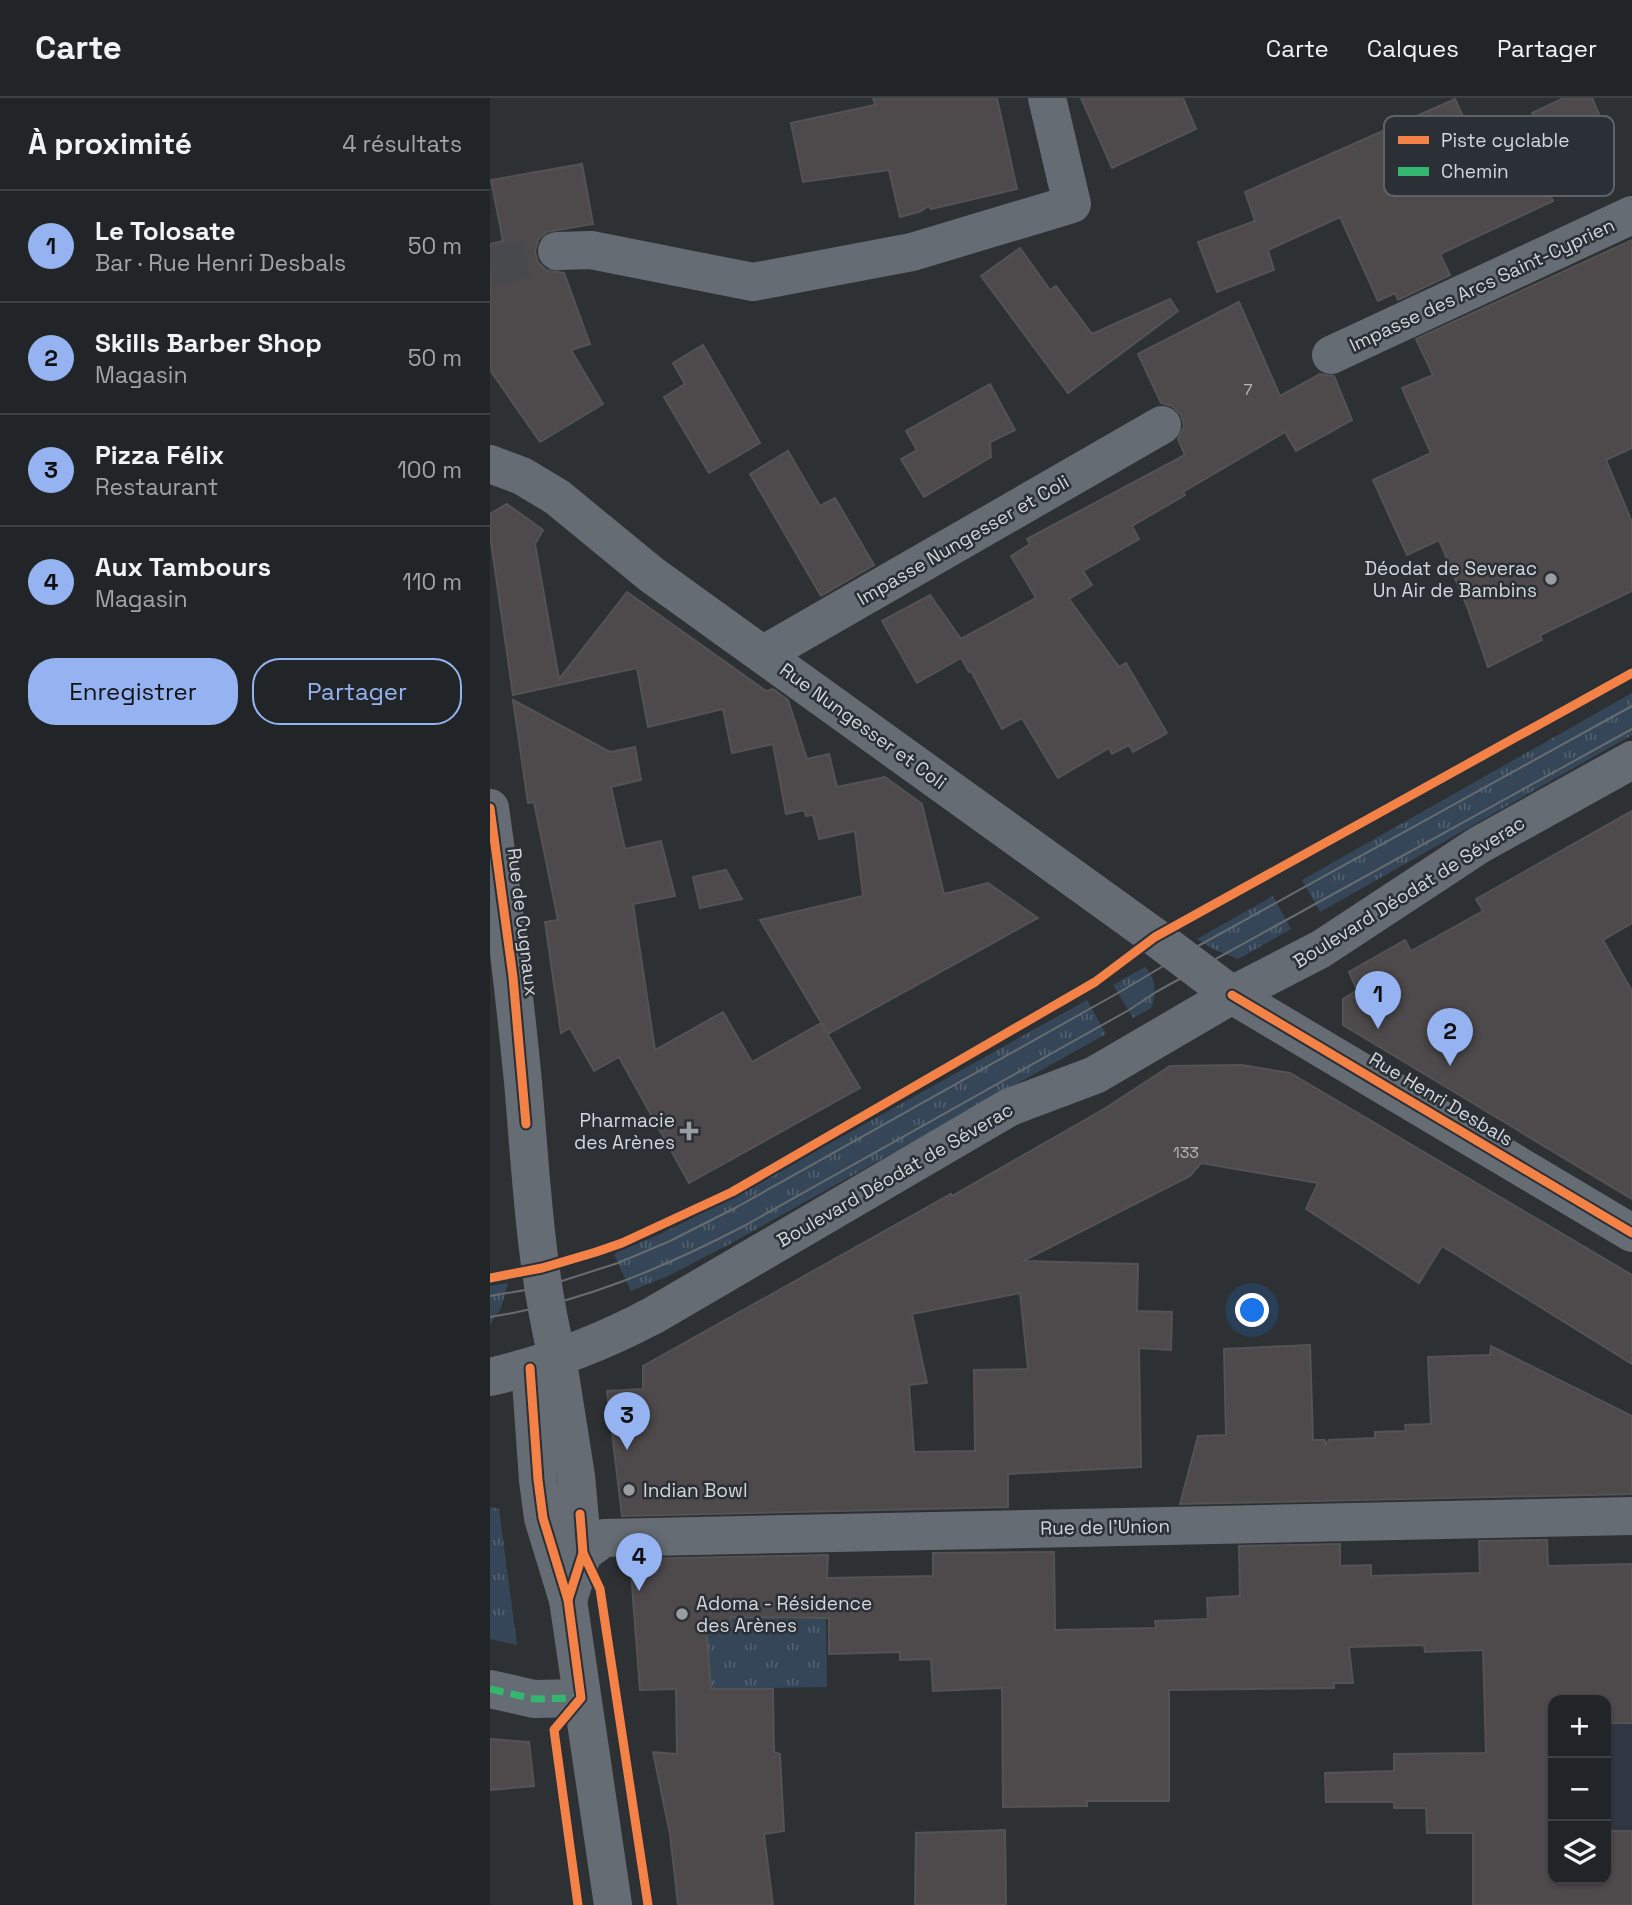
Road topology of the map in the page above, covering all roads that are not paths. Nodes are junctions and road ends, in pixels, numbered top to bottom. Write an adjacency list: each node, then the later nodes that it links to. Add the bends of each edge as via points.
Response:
1 (1047, 98): 3 (street, via 1072,204 912,252 753,282 591,250)
2 (1632, 215): 4 (street, Impasse des Arcs Saint-Cyprien)
3 (557, 251)
4 (1331, 355)
5 (1162, 425): 7 (street, Impasse Nungesser et Coli)
6 (490, 464): 7 (street, Rue Nungesser et Coli, via 558,497 652,575)
7 (764, 654): 10 (street, Rue Nungesser et Coli)
8 (1632, 760): 10 (main road, Boulevard Déodat de Séverac, via 1479,845 1321,950)
9 (490, 808): 12 (street, Rue de Cugnaux, via 513,977 545,1307)
10 (1232, 996): 11 (street, Rue Henri Desbals); 12 (main road, Boulevard Déodat de Séverac, via 1095,1075 1010,1107 631,1328)
11 (1632, 1233)
12 (543, 1362): 13 (main road, Boulevard Déodat de Séverac); 15 (main road, via 580,1514); 16 (main road, via 538,1479 543,1518)
13 (490, 1377)
14 (1632, 1516): 15 (street, Rue de l'Union, via 604,1538)
15 (583, 1553): 16 (main road)
16 (568, 1600): 18 (main road)
17 (490, 1689): 18 (street, via 534,1699)
18 (581, 1698): 19 (main road)
19 (613, 1905)

